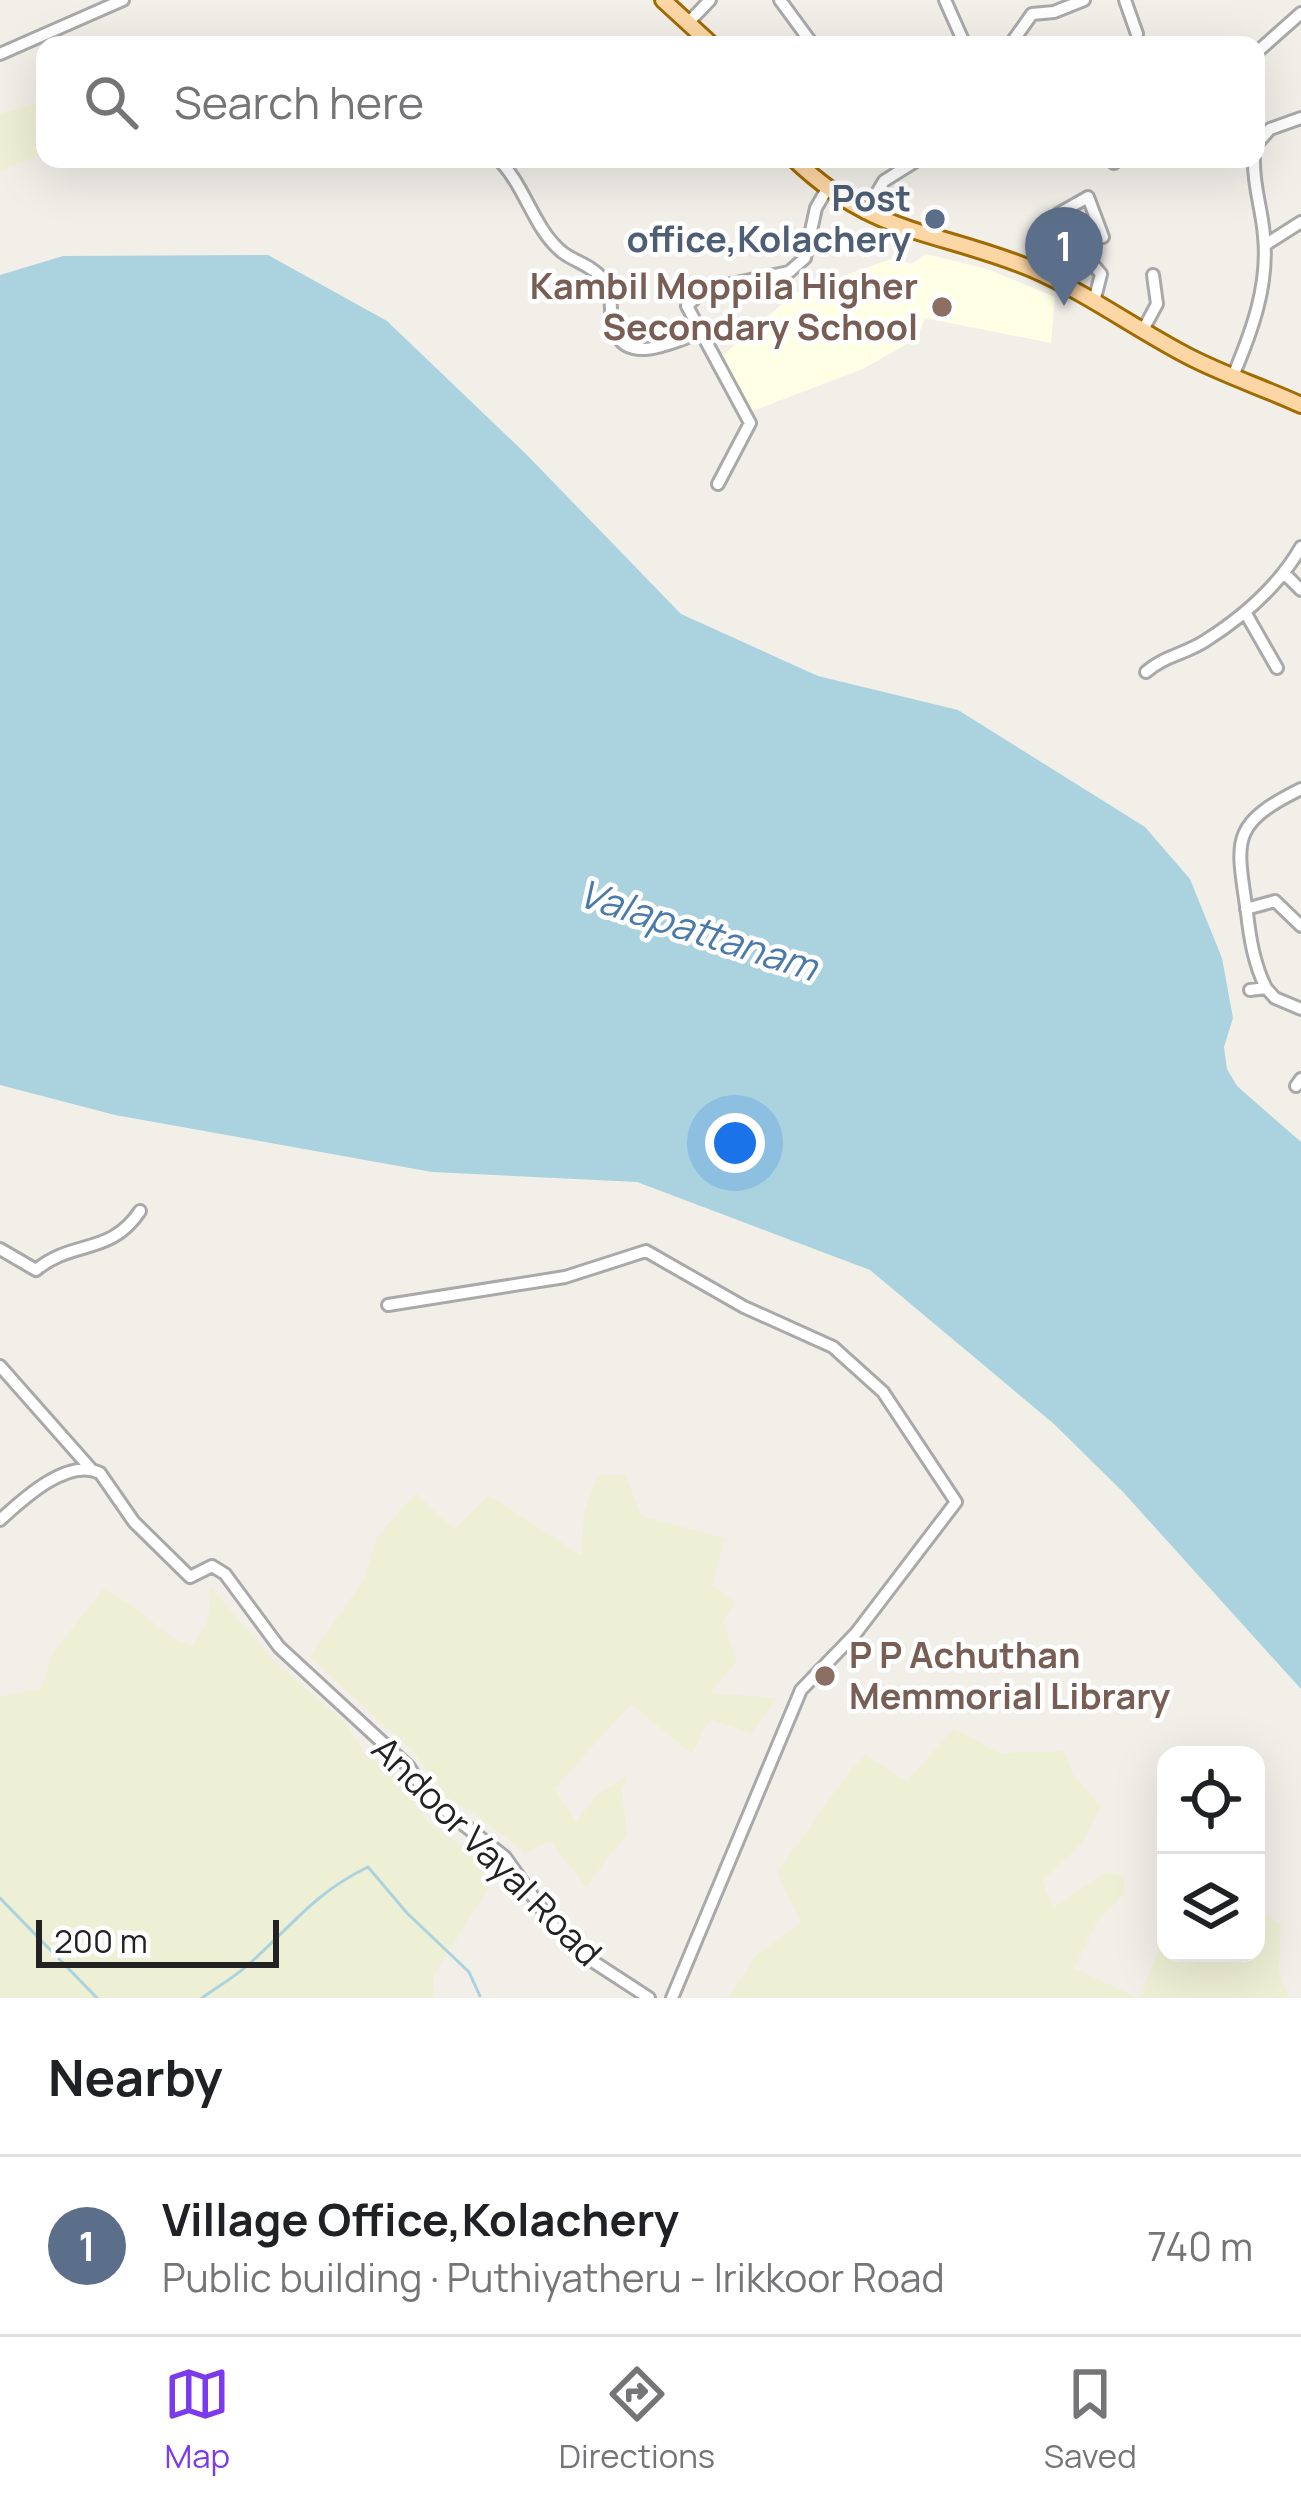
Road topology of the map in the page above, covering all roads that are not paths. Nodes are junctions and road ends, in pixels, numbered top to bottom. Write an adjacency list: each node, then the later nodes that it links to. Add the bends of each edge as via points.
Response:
1 (122, 0): 11 (street)
2 (663, 0): 9 (main road)
3 (710, 0): 9 (street)
4 (781, 0): 13 (street)
5 (946, 0): 14 (street)
6 (1084, 0): 15 (street, via 1032,14)
7 (1125, 0): 10 (street)
8 (1301, 13): 17 (street)
9 (690, 21): 12 (main road)
10 (1137, 34)
11 (41, 36)
12 (704, 36)
13 (807, 36)
14 (961, 36)
15 (1016, 36)
16 (36, 38): 18 (street)
17 (1265, 45)
18 (0, 54)
19 (1301, 118): 20 (street)
20 (1265, 135)
21 (507, 168): 33 (street, via 563,253 606,280 615,333 626,343 651,351)
22 (804, 168): 25 (main road)
23 (905, 168): 26 (street, via 884,181)
24 (1255, 168): 29 (street)
25 (827, 189): 26 (main road); 33 (street, via 805,258 789,272 703,290 687,306)
26 (865, 213): 31 (main road, via 1029,268)
27 (1301, 222): 29 (street)
28 (1103, 237): 31 (street, via 1088,197 1058,214 1101,274)
29 (1265, 245): 34 (street, via 1265,284)
30 (1153, 275): 32 (street, via 1157,304)
31 (1094, 302): 32 (main road)
32 (1142, 330): 34 (main road)
33 (701, 332): 36 (street, via 750,423)
34 (1233, 376): 35 (main road)
35 (1301, 405)
36 (718, 484)
37 (1301, 547): 38 (street)
38 (1286, 574): 39 (street); 40 (street)
39 (1301, 590)
40 (1245, 611): 41 (street); 42 (street)
41 (1277, 668)
42 (1146, 672)
43 (1301, 789): 44 (street, via 1269,805 1243,836)
44 (1246, 909): 45 (street, via 1275,901); 46 (street)
45 (1301, 926)
46 (1266, 988): 47 (street); 48 (street)
47 (1250, 989)
48 (1301, 1010)
49 (140, 1210): 50 (street, via 116,1238 64,1251 36,1270)
50 (0, 1249)
51 (388, 1305): 56 (street, via 565,1277 646,1251 833,1347 883,1392 956,1502 856,1633 801,1690)
52 (0, 1366): 53 (street)
53 (91, 1468): 54 (street, via 52,1482); 55 (street, Andoor Vayal Road, via 190,1577 212,1566 225,1574 279,1647 409,1767 446,1814 505,1857 556,1929)
54 (0, 1520)
55 (649, 1998)
56 (672, 1998)

